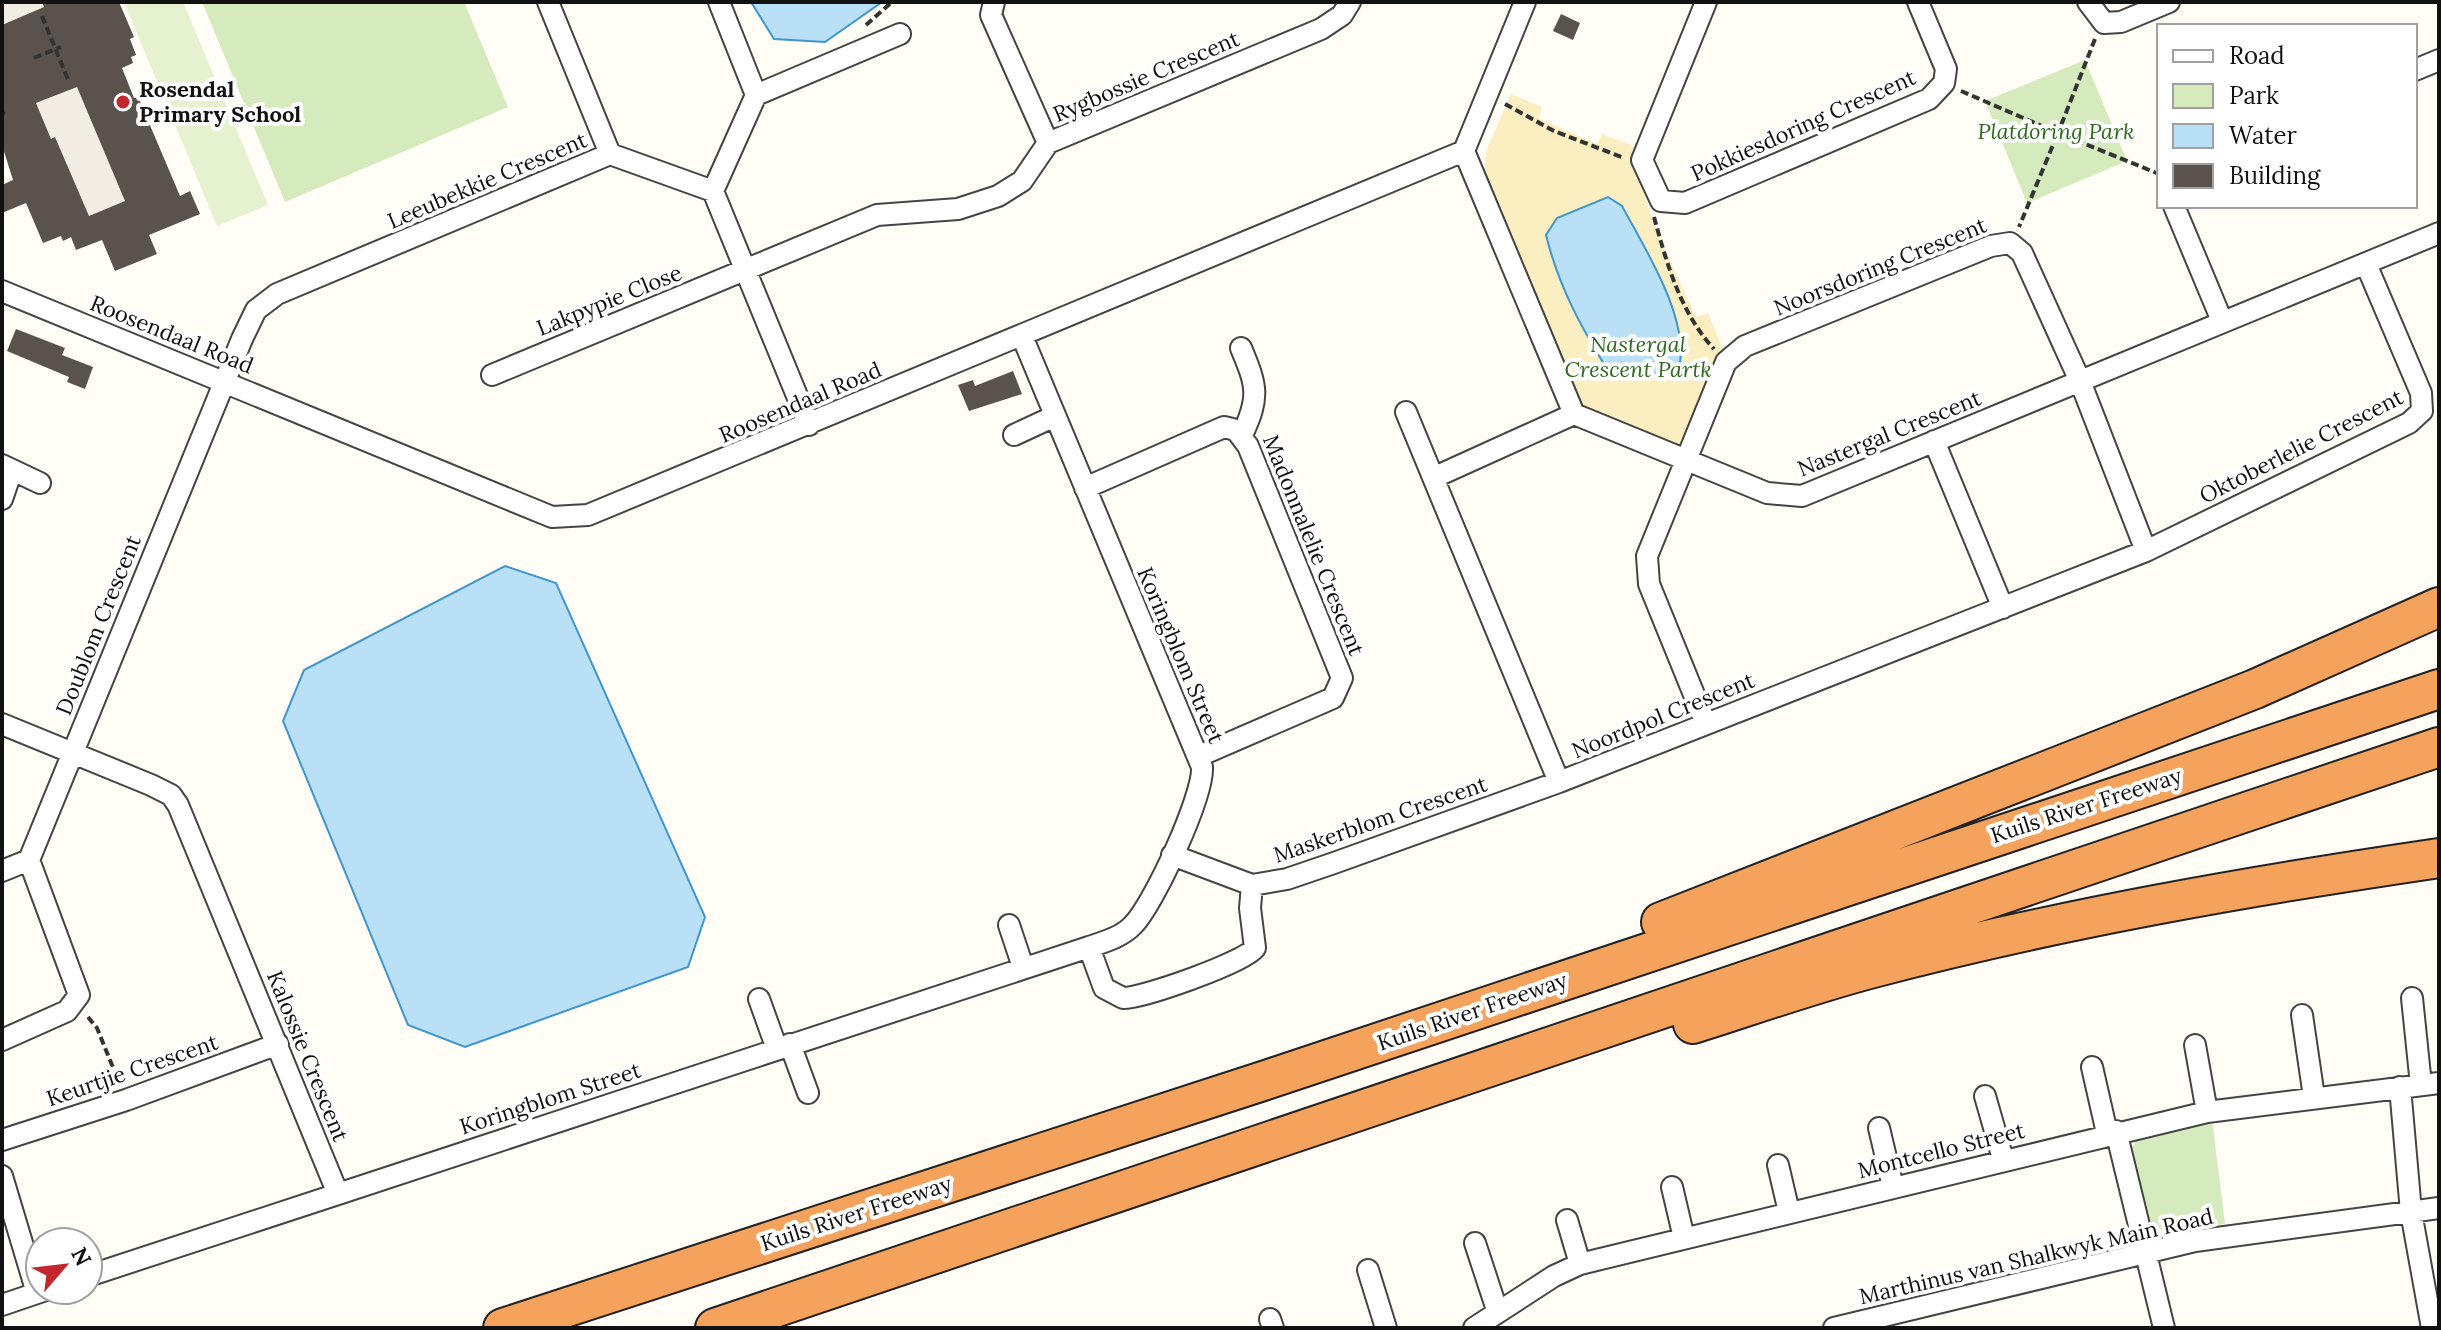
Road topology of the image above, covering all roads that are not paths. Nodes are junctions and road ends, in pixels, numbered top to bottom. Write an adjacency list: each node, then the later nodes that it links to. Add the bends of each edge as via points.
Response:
1 (548, 2): 16 (street)
2 (719, 2): 13 (street)
3 (994, 2): 14 (street, Rygbossie Crescent, via 991,15)
4 (1350, 2): 14 (street, Rygbossie Crescent, via 1342,15 1321,29)
5 (1525, 2): 15 (street)
6 (1706, 2): 7 (street, Pokkiesdoring Crescent, via 1642,160 1661,201 1685,203 1929,99 1944,83 1946,69)
7 (1918, 2)
8 (2088, 2): 9 (street, via 2104,23 2121,22)
9 (2169, 2)
10 (900, 34): 13 (street)
11 (2439, 60): 12 (street)
12 (2417, 69)
13 (756, 95): 17 (street)
14 (1048, 143): 21 (street, Lakpypie Close, via 1022,181 998,196 958,209 877,215)
15 (1464, 151): 24 (street, Roosendaal Road); 30 (street)
16 (610, 154): 17 (street, Leeubekkie Crescent); 27 (street, Leeubekkie Crescent, via 277,294 256,310)
17 (713, 191): 21 (street)
18 (2175, 208): 23 (street)
19 (2439, 233): 20 (street, Nastergal Crescent)
20 (2366, 264): 23 (street, Nastergal Crescent); 42 (street, Oktoberlelie Crescent, via 2418,384 2422,411 2409,423)
21 (744, 270): 26 (street, Lakpypie Close); 32 (street)
22 (2, 291): 27 (street, Roosendaal Road)
23 (2222, 321): 28 (street, Nastergal Crescent)
24 (1022, 336): 31 (street, Koringblom Street); 32 (street, Roosendaal Road)
25 (1241, 348): 34 (street, via 1256,391)
26 (492, 375)
27 (224, 380): 32 (street, Roosendaal Road, via 552,517 588,515); 50 (street, Doublom Crescent)
28 (2080, 381): 35 (street, Nastergal Crescent); 36 (street, Noorsdoring Crescent, via 2022,253 2010,243 1991,246 1745,346 1726,362); 42 (street)
29 (1406, 412): 38 (street, Noordpol Crescent)
30 (1574, 414): 36 (street, Nastergal Crescent); 38 (street)
31 (1055, 416): 33 (street); 40 (street, Koringblom Street)
32 (809, 425)
33 (1014, 435)
34 (1242, 435): 40 (street, Madonnalelie Crescent, via 1224,427); 51 (street, Madonnalelie Crescent, via 1342,678 1333,698)
35 (1934, 441): 36 (street, Nastergal Crescent, via 1802,496 1767,493); 45 (street)
36 (1684, 459): 48 (street, via 1646,568 1656,606)
37 (7, 468): 39 (street); 41 (street)
38 (1435, 477): 52 (street, Noordpol Crescent)
39 (40, 483)
40 (1085, 488): 51 (street, Koringblom Street)
41 (2, 499)
42 (2146, 551): 43 (street, Oktoberlelie Crescent)
43 (2045, 591): 45 (street, Noordpol Crescent)
44 (2439, 607): 69 (highway, via 2240,695 1608,943 1363,1033)
45 (2003, 608): 48 (street, Noordpol Crescent)
46 (2439, 689): 69 (highway, Kuils River Freeway)
47 (2, 724): 50 (street, Kalossie Crescent)
48 (1706, 724): 52 (street, Noordpol Crescent)
49 (2439, 747): 76 (highway)
50 (72, 753): 55 (street, Doublom Crescent); 65 (street, Kalossie Crescent, via 171,795)
51 (1199, 756): 53 (street, Koringblom Street, via 1201,786)
52 (1559, 782): 57 (street, Maskerblom Crescent, via 1301,875)
53 (1172, 855): 57 (street, Maskerblom Crescent); 59 (street, Koringblom Street, via 1135,924)
54 (2439, 858): 76 (highway, via 2053,925 1871,969 1408,1112)
55 (29, 860): 56 (street); 64 (street, via 78,988 78,1002)
56 (2, 871)
57 (1252, 885): 59 (street, via 1255,948 1211,971 1123,998 1104,988)
58 (1009, 925): 60 (street)
59 (1089, 947): 60 (street, Koringblom Street)
60 (1023, 967): 67 (street, Koringblom Street)
61 (2412, 998): 70 (street)
62 (759, 999): 67 (street)
63 (2302, 1015): 74 (street)
64 (2, 1040)
65 (278, 1044): 79 (street, Keurtjie Crescent); 85 (street, Kalossie Crescent)
66 (2195, 1045): 75 (street)
67 (784, 1046): 72 (street); 85 (street, Koringblom Street)
68 (2092, 1067): 78 (street)
69 (1266, 1080): 100 (highway, Kuils River Freeway)
70 (2430, 1084): 71 (street, Montcello Street)
71 (2400, 1087): 74 (street, Montcello Street); 88 (street)
72 (808, 1093)
73 (1985, 1096): 80 (street)
74 (2314, 1097): 75 (street, Montcello Street)
75 (2207, 1112): 78 (street, Montcello Street)
76 (1338, 1116): 101 (highway)
77 (1879, 1128): 84 (street)
78 (2112, 1132): 80 (street, Montcello Street); 93 (street)
79 (2, 1140)
80 (2003, 1159): 84 (street, Montcello Street)
81 (1778, 1165): 87 (street)
82 (2, 1176): 91 (street)
83 (1672, 1187): 90 (street)
84 (1893, 1187): 87 (street, Montcello Street)
85 (338, 1194): 96 (street)
86 (2439, 1208): 88 (street, Marthinus van Shalkwyk Main Road)
87 (1789, 1212): 90 (street, Montcello Street)
88 (2411, 1212): 93 (street, Marthinus van Shalkwyk Main Road); 106 (street)
89 (1567, 1220): 94 (street)
90 (1684, 1238): 94 (street, Montcello Street)
91 (24, 1240)
92 (1475, 1243): 99 (street)
93 (2146, 1252): 104 (street, Marthinus van Shalkwyk Main Road); 105 (street)
94 (1580, 1264): 99 (street, Montcello Street)
95 (1368, 1270): 102 (street)
96 (104, 1271)
97 (24, 1298): 98 (street)
98 (2, 1305)
99 (1497, 1310): 103 (street, Montcello Street)
100 (503, 1328)
101 (715, 1328)
102 (1386, 1328)
103 (1474, 1328)
104 (1834, 1328)
105 (2164, 1328)
106 (2432, 1328)

